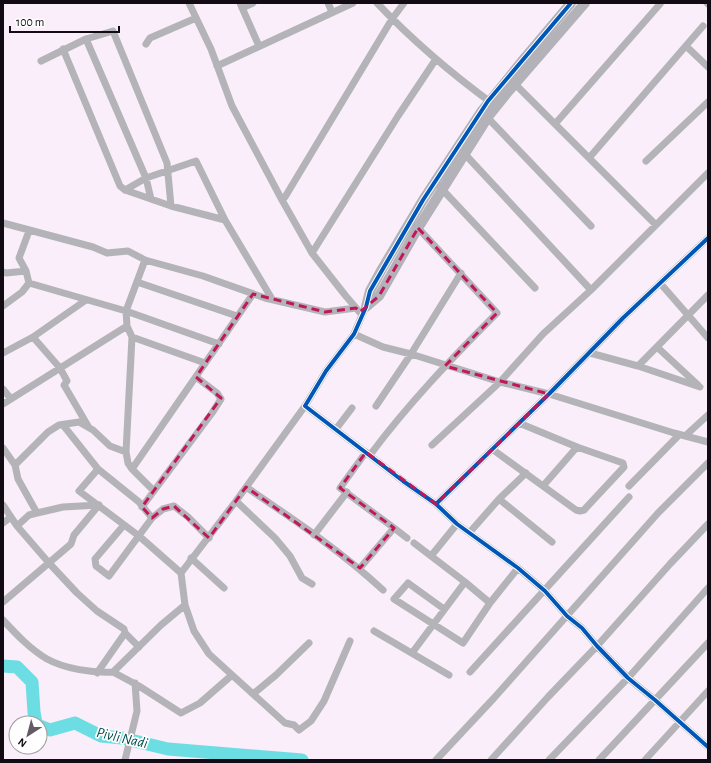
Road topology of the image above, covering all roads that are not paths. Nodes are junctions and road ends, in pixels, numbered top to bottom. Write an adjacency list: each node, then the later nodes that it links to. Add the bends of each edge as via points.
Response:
1 (189, 3): 12 (street)
2 (253, 3): 10 (street)
3 (328, 3): 11 (street)
4 (353, 3): 11 (street)
5 (377, 3): 13 (street)
6 (404, 3): 13 (street)
7 (571, 3): 24 (street)
8 (585, 3): 24 (street)
9 (660, 4): 28 (street)
10 (241, 5): 17 (street)
11 (332, 12): 17 (street)
12 (196, 18): 16 (street, via 150,38); 22 (street)
13 (392, 19): 20 (street); 37 (street)
14 (703, 26): 18 (street)
15 (86, 39): 19 (street); 32 (street, via 113,31 168,163); 34 (street)
16 (146, 44)
17 (259, 46): 22 (street)
18 (686, 46): 23 (street); 30 (street)
19 (63, 49): 21 (street); 36 (street, via 120,186)
20 (436, 60): 26 (street); 47 (street)
21 (41, 61)
22 (217, 66): 47 (street, via 232,106)
23 (708, 66)
24 (511, 81): 26 (street); 28 (street)
25 (708, 102): 31 (street)
26 (492, 104): 27 (street)
27 (485, 114): 29 (street); 44 (street)
28 (555, 124): 30 (street)
29 (462, 151): 35 (street); 56 (street)
30 (589, 158): 42 (street)
31 (646, 161)
32 (168, 171): 34 (street); 39 (street); 40 (street, via 196,160)
33 (708, 173): 42 (street)
34 (146, 178): 36 (street); 38 (street)
35 (438, 186): 43 (street); 55 (street)
36 (126, 190): 38 (street)
37 (285, 197)
38 (151, 199): 39 (street)
39 (171, 206): 40 (street)
40 (225, 220): 59 (street)
41 (3, 223): 45 (street)
42 (656, 225): 56 (street)
43 (414, 226): 51 (street); 62 (street, via 379,296)
44 (591, 226)
45 (29, 231): 48 (street, via 108,253 128,251); 49 (street, via 19,258)
46 (708, 238): 53 (street)
47 (312, 253): 62 (street)
48 (145, 260): 52 (street); 57 (street, via 203,276)
49 (26, 271): 50 (street); 54 (street)
50 (3, 272)
51 (461, 273): 75 (street); 77 (street, via 498,313)
52 (137, 282): 63 (street); 65 (street)
53 (660, 283): 64 (street); 73 (street)
54 (28, 284): 60 (street); 61 (street, via 22,292)
55 (535, 288)
56 (591, 290): 81 (street, via 543,334)
57 (253, 294): 59 (street); 65 (street)
58 (708, 295): 64 (street)
59 (272, 299): 62 (street, via 326,312)
60 (86, 300): 63 (street); 68 (street)
61 (3, 306)
62 (362, 310): 67 (street)
63 (126, 311): 66 (street); 71 (street)
64 (687, 315): 70 (street); 72 (street)
65 (237, 316): 71 (street)
66 (127, 326): 69 (street); 79 (street)
67 (354, 334): 75 (street, via 383,347); 86 (street, via 326,371)
68 (33, 337): 74 (street); 79 (street)
69 (132, 337): 76 (street); 100 (street)
70 (708, 338)
71 (219, 344): 76 (street)
72 (657, 347): 78 (street); 78 (street, via 700,386)
73 (590, 352): 78 (street); 83 (street)
74 (3, 353)
75 (411, 354): 77 (street); 87 (street)
76 (205, 363): 80 (street)
77 (445, 366): 81 (street); 101 (street)
78 (638, 366)
79 (60, 368): 84 (street); 92 (street, via 67,381 64,385)
80 (196, 377): 105 (street); 110 (street, via 221,399)
81 (500, 382): 83 (street); 96 (street)
82 (3, 389): 84 (street)
83 (549, 394): 90 (street); 94 (street)
84 (11, 399): 85 (street)
85 (3, 404)
86 (305, 406): 93 (street); 109 (street)
87 (376, 406)
88 (352, 408): 93 (street)
89 (708, 415): 94 (street)
90 (519, 424): 97 (street); 99 (street)
91 (63, 425): 92 (street, via 79,422); 103 (street, via 48,432); 104 (street)
92 (89, 428): 100 (street, via 110,446)
93 (336, 429): 101 (street)
94 (682, 436): 95 (street); 108 (street)
95 (708, 442)
96 (432, 446)
97 (577, 447): 107 (street); 107 (street, via 619,461 624,467 584,510 580,511)
98 (3, 448): 103 (street)
99 (492, 449): 106 (street); 115 (street)
100 (126, 452): 105 (street)
101 (368, 453): 111 (street, via 340,488); 115 (street)
102 (708, 462): 149 (street, via 658,513)
103 (15, 465): 119 (street, via 18,479)
104 (98, 469): 117 (street, via 79,491); 118 (street)
105 (132, 469): 110 (street)
106 (526, 473): 107 (street); 113 (street)
107 (543, 486)
108 (629, 486)
109 (246, 487): 114 (street); 129 (street)
110 (154, 491): 118 (street)
111 (347, 492): 127 (street); 129 (street)
112 (629, 497): 144 (street)
113 (499, 499): 128 (street); 132 (street)
114 (236, 501): 131 (street); 140 (street, via 275,538 290,556 302,578)
115 (436, 504): 123 (street)
116 (3, 505): 120 (street)
117 (98, 505): 119 (street, via 63,507); 125 (street); 135 (street, via 74,535 71,544)
118 (142, 507): 121 (street)
119 (37, 513): 126 (street, via 30,515)
120 (11, 517): 122 (street); 126 (street)
121 (152, 518): 130 (street); 131 (street, via 163,509 174,506)
122 (3, 523)
123 (457, 524): 128 (street); 133 (street)
124 (708, 524): 157 (street)
125 (124, 525): 130 (street); 130 (street, via 96,559 96,566 110,576)
126 (17, 526): 135 (street)
127 (394, 528): 133 (street); 136 (street)
128 (470, 532): 137 (street)
129 (314, 534): 136 (street)
130 (139, 536): 138 (street)
131 (208, 538): 134 (street)
132 (552, 542)
133 (431, 556): 139 (street)
134 (192, 558): 138 (street); 141 (street)
135 (48, 563): 145 (street); 153 (street, via 92,607 124,629)
136 (360, 568): 143 (street)
137 (518, 568): 144 (street); 146 (street)
138 (181, 573): 147 (street)
139 (464, 582): 146 (street); 148 (street)
140 (312, 584)
141 (224, 588)
142 (708, 588): 165 (street)
143 (383, 590)
144 (544, 591): 149 (street); 161 (street)
145 (3, 602)
146 (490, 603): 151 (street, via 463,643)
147 (185, 605): 158 (street); 163 (street, via 194,631 209,654)
148 (444, 609): 151 (street); 151 (street, via 408,583 394,599)
149 (567, 616): 157 (street, via 582,628); 174 (street)
150 (3, 620): 162 (street, via 16,634 48,659)
151 (432, 624): 159 (street)
152 (374, 631): 159 (street)
153 (124, 633): 158 (street); 162 (street)
154 (350, 641): 168 (street, via 324,701 311,721 299,730 294,725 285,723)
155 (309, 643): 168 (street)
156 (708, 643): 169 (street)
157 (597, 646): 165 (street); 172 (street)
158 (139, 647): 160 (street)
159 (412, 653): 164 (street)
160 (113, 672): 162 (street); 166 (street)
161 (470, 672)
162 (97, 673)
163 (232, 675): 166 (street, via 200,703 181,713); 168 (street)
164 (449, 675)
165 (628, 678): 169 (street); 175 (street)
166 (135, 683): 173 (street, via 137,711)
167 (708, 691): 170 (street)
168 (253, 694)
169 (655, 700): 170 (street); 176 (street)
170 (680, 723): 171 (street); 177 (street)
171 (708, 747)
172 (493, 759)
173 (124, 760)
174 (436, 760)
175 (550, 760)
176 (599, 760)
177 (646, 760)

